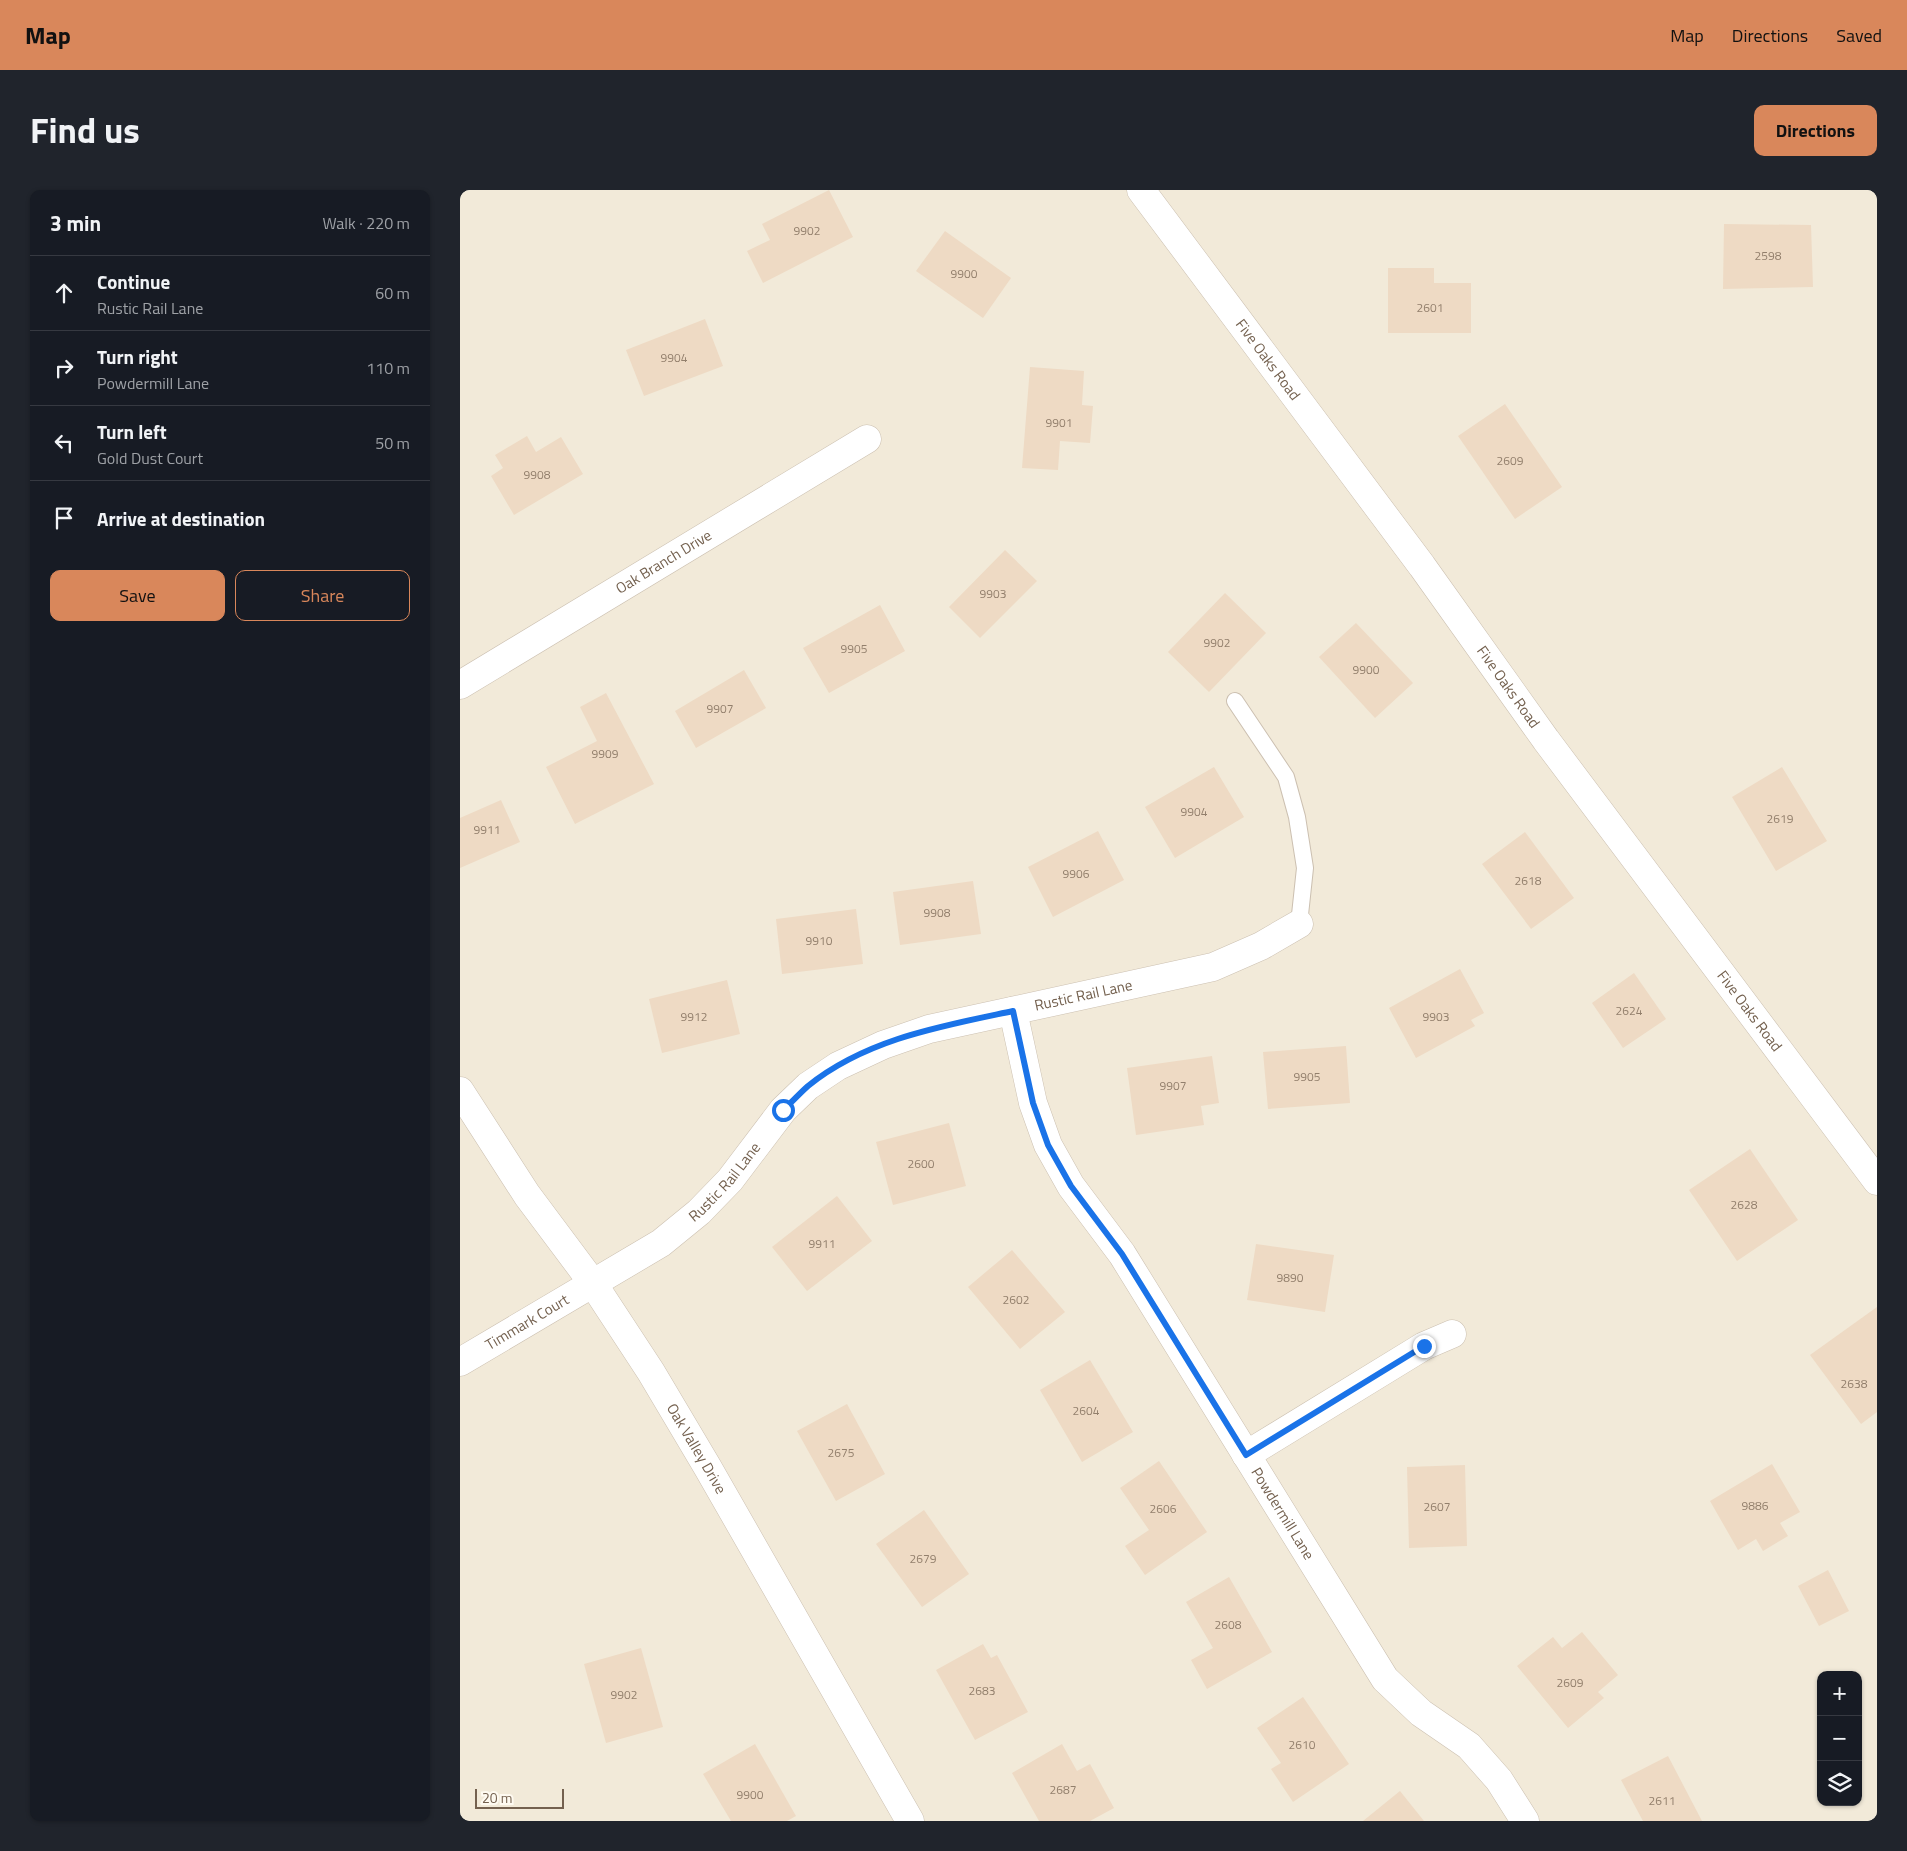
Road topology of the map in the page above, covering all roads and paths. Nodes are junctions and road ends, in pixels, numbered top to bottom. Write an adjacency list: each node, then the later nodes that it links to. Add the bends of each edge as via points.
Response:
1 (1141, 190): 8 (street, Five Oaks Road, via 1422,566 1546,740)
2 (867, 439): 3 (street, Oak Branch Drive)
3 (460, 685)
4 (1235, 701): 5 (lane, via 1286,777 1297,817 1305,868)
5 (1299, 924): 6 (street, Rustic Rail Lane, via 1261,946 1213,967)
6 (1013, 1011): 9 (street, Rustic Rail Lane, via 929,1029 883,1045 838,1066 808,1086 783,1110 730,1180 699,1212 661,1243); 12 (street, Powdermill Lane, via 1033,1103 1048,1145 1071,1186 1122,1254)
7 (460, 1090): 9 (street, Oak Valley Drive, via 526,1195)
8 (1877, 1181)
9 (592, 1282): 11 (street, Timmark Court); 13 (street, Oak Valley Drive, via 708,1468)
10 (1452, 1334): 12 (street, via 1424,1346)
11 (460, 1362)
12 (1246, 1455): 14 (street, Powdermill Lane, via 1385,1679 1421,1713 1469,1746 1499,1780)
13 (910, 1821)
14 (1525, 1821)

